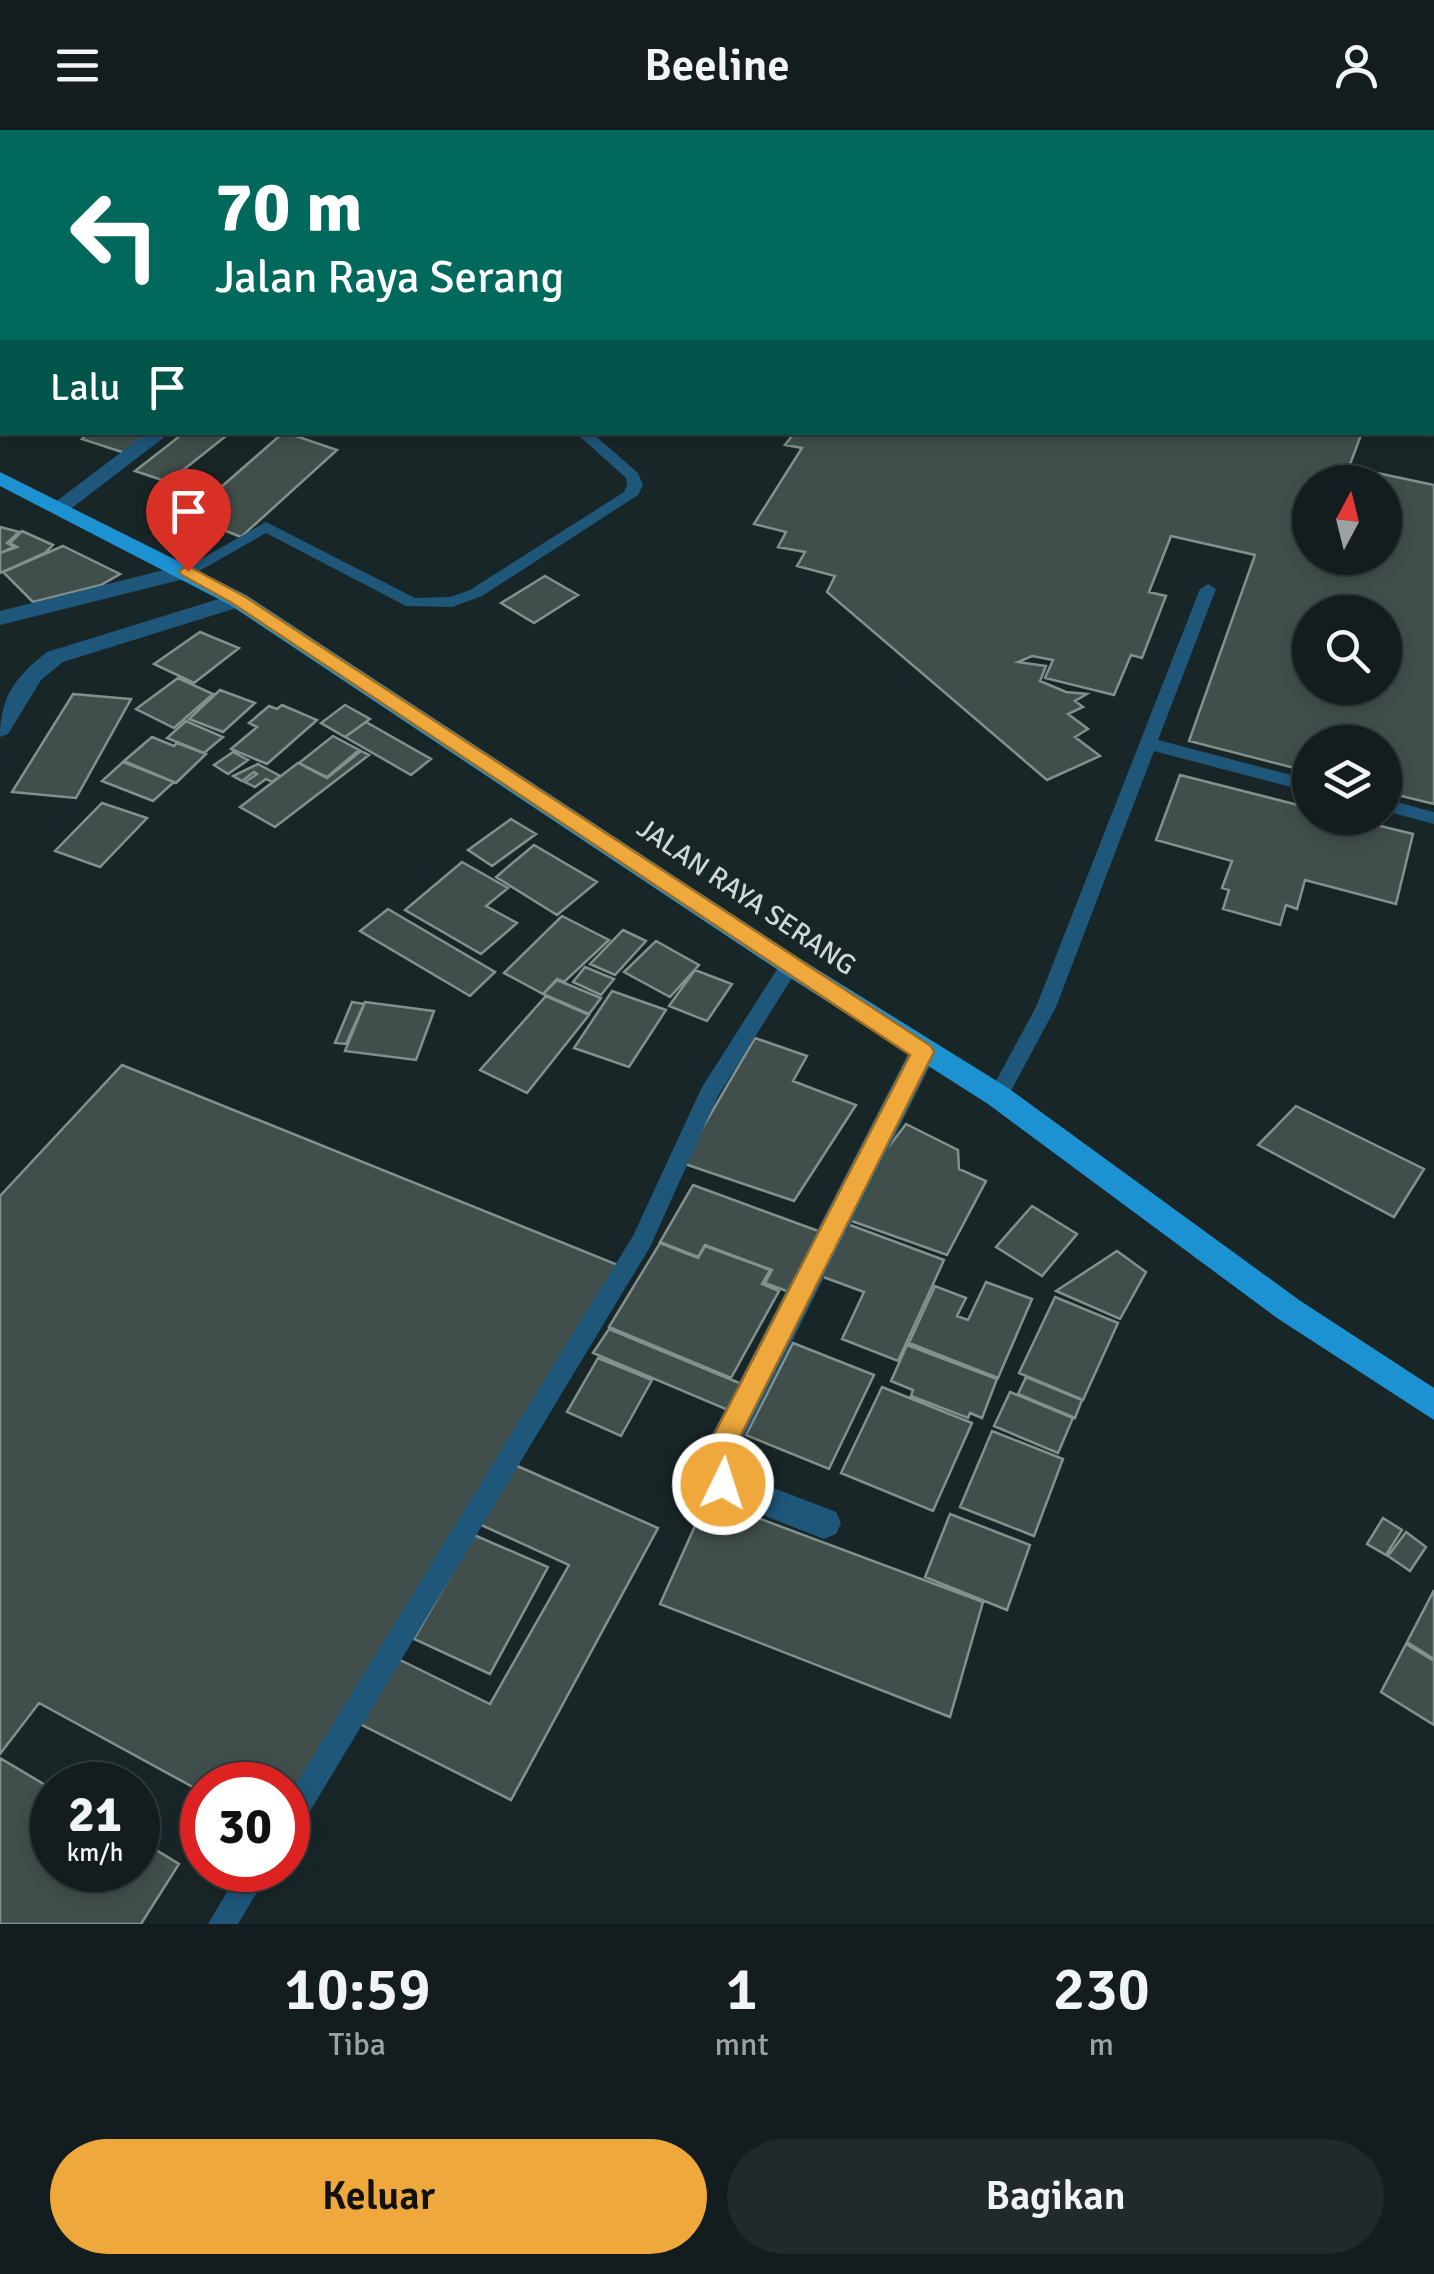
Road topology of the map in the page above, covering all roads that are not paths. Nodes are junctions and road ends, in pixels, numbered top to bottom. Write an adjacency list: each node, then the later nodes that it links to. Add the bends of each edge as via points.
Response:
1 (157, 435): 4 (street)
2 (585, 435): 5 (lane, via 633,476 630,495 452,602 412,603 266,527)
3 (0, 478): 4 (highway, JALAN RAYA SERANG)
4 (61, 507): 5 (highway, JALAN RAYA SERANG)
5 (188, 571): 7 (highway, JALAN RAYA SERANG); 8 (street)
6 (1208, 589): 10 (lane)
7 (238, 600): 9 (street, via 56,657 32,674); 14 (highway, JALAN RAYA SERANG)
8 (0, 618)
9 (0, 729)
10 (1146, 743): 11 (lane); 16 (lane, via 1046,1007)
11 (1292, 781)
12 (1402, 810): 13 (lane)
13 (1434, 818)
14 (790, 965): 15 (highway, JALAN RAYA SERANG); 19 (lane, via 709,1093 642,1241)
15 (923, 1052): 16 (highway, JALAN RAYA SERANG); 18 (street, via 717,1456 723,1484)
16 (998, 1096): 17 (highway, JALAN RAYA SERANG)
17 (1434, 1406)
18 (824, 1523)
19 (310, 1786)
20 (242, 1892): 21 (lane)
21 (222, 1924)

